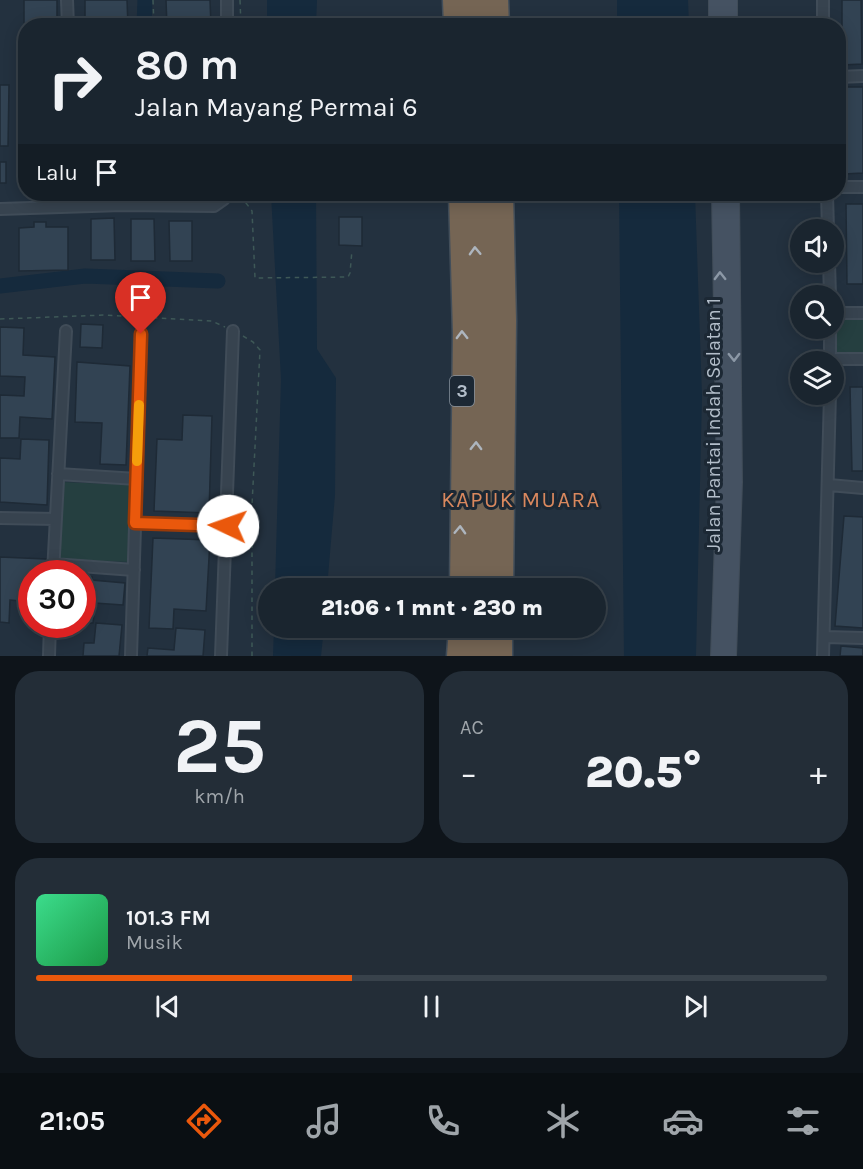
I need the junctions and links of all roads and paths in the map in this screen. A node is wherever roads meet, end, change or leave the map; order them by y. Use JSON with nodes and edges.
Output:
{"nodes":[{"id":1,"x":67,"y":0,"type":"edge"},
{"id":2,"x":153,"y":0,"type":"edge"},
{"id":3,"x":226,"y":0,"type":"edge"},
{"id":4,"x":240,"y":0,"type":"edge"},
{"id":5,"x":452,"y":0,"type":"edge"},
{"id":6,"x":469,"y":0,"type":"edge"},
{"id":7,"x":483,"y":0,"type":"edge"},
{"id":8,"x":499,"y":0,"type":"edge"},
{"id":9,"x":716,"y":0,"type":"edge"},
{"id":10,"x":730,"y":0,"type":"edge"},
{"id":11,"x":823,"y":0,"type":"edge"},
{"id":12,"x":68,"y":18,"type":"edge"},
{"id":13,"x":154,"y":18,"type":"edge"},
{"id":14,"x":226,"y":18,"type":"edge"},
{"id":15,"x":241,"y":18,"type":"edge"},
{"id":16,"x":453,"y":18,"type":"edge"},
{"id":17,"x":470,"y":18,"type":"edge"},
{"id":18,"x":484,"y":18,"type":"edge"},
{"id":19,"x":500,"y":18,"type":"edge"},
{"id":20,"x":716,"y":18,"type":"edge"},
{"id":21,"x":730,"y":18,"type":"edge"},
{"id":22,"x":823,"y":18,"type":"edge"},
{"id":23,"x":863,"y":76,"type":"edge"},
{"id":24,"x":846,"y":77,"type":"edge"},
{"id":25,"x":846,"y":187,"type":"edge"},
{"id":26,"x":863,"y":187,"type":"edge"},
{"id":27,"x":72,"y":201,"type":"edge"},
{"id":28,"x":221,"y":201,"type":"edge"},
{"id":29,"x":246,"y":201,"type":"edge"},
{"id":30,"x":458,"y":201,"type":"edge"},
{"id":31,"x":474,"y":201,"type":"edge"},
{"id":32,"x":489,"y":201,"type":"edge"},
{"id":33,"x":504,"y":201,"type":"edge"},
{"id":34,"x":719,"y":201,"type":"edge"},
{"id":35,"x":732,"y":201,"type":"edge"},
{"id":36,"x":827,"y":201,"type":"edge"},
{"id":37,"x":72,"y":206,"type":"junction"},
{"id":38,"x":0,"y":209,"type":"edge"},
{"id":39,"x":828,"y":219,"type":"edge"},
{"id":40,"x":352,"y":250,"type":"dead end"},
{"id":41,"x":863,"y":313,"type":"edge"},
{"id":42,"x":844,"y":314,"type":"edge"},
{"id":43,"x":0,"y":318,"type":"edge"},
{"id":44,"x":66,"y":331,"type":"dead end"},
{"id":45,"x":233,"y":331,"type":"junction"},
{"id":46,"x":141,"y":334,"type":"dead end"},
{"id":47,"x":863,"y":359,"type":"edge"},
{"id":48,"x":844,"y":360,"type":"edge"},
{"id":49,"x":830,"y":405,"type":"edge"},
{"id":50,"x":58,"y":474,"type":"junction"},
{"id":51,"x":137,"y":479,"type":"junction"},
{"id":52,"x":729,"y":482,"type":"junction"},
{"id":53,"x":829,"y":484,"type":"junction"},
{"id":54,"x":863,"y":488,"type":"edge"},
{"id":55,"x":0,"y":518,"type":"edge"},
{"id":56,"x":56,"y":519,"type":"junction"},
{"id":57,"x":135,"y":523,"type":"junction"},
{"id":58,"x":228,"y":526,"type":"junction"},
{"id":59,"x":53,"y":560,"type":"edge"},
{"id":60,"x":96,"y":569,"type":"edge"},
{"id":61,"x":134,"y":570,"type":"junction"},
{"id":62,"x":459,"y":578,"type":"edge"},
{"id":63,"x":473,"y":578,"type":"edge"},
{"id":64,"x":488,"y":578,"type":"edge"},
{"id":65,"x":504,"y":578,"type":"edge"},
{"id":66,"x":825,"y":637,"type":"junction"},
{"id":67,"x":50,"y":638,"type":"edge"},
{"id":68,"x":457,"y":638,"type":"edge"},
{"id":69,"x":472,"y":638,"type":"edge"},
{"id":70,"x":488,"y":638,"type":"edge"},
{"id":71,"x":503,"y":638,"type":"edge"},
{"id":72,"x":863,"y":638,"type":"edge"},
{"id":73,"x":49,"y":656,"type":"edge"},
{"id":74,"x":131,"y":656,"type":"edge"},
{"id":75,"x":221,"y":656,"type":"edge"},
{"id":76,"x":252,"y":656,"type":"edge"},
{"id":77,"x":456,"y":656,"type":"edge"},
{"id":78,"x":472,"y":656,"type":"edge"},
{"id":79,"x":487,"y":656,"type":"edge"},
{"id":80,"x":502,"y":656,"type":"edge"},
{"id":81,"x":718,"y":656,"type":"edge"},
{"id":82,"x":729,"y":656,"type":"edge"},
{"id":83,"x":823,"y":656,"type":"edge"}],
"edges":[{"from":1,"to":12,"type":"street"},
{"from":2,"to":13,"type":"path"},
{"from":3,"to":14,"type":"street"},
{"from":4,"to":15,"type":"path"},
{"from":5,"to":16,"type":"highway"},
{"from":6,"to":17,"type":"highway"},
{"from":7,"to":18,"type":"highway"},
{"from":8,"to":19,"type":"highway"},
{"from":9,"to":20,"type":"street"},
{"from":10,"to":21,"type":"street"},
{"from":11,"to":22,"type":"street"},
{"from":23,"to":24,"type":"street"},
{"from":25,"to":26,"type":"street"},
{"from":27,"to":37,"type":"street"},
{"from":28,"to":37,"type":"street"},
{"from":29,"to":40,"type":"path"},
{"from":62,"to":30,"type":"highway","number":"3","one_way":true},
{"from":63,"to":31,"type":"highway","number":"3","one_way":true},
{"from":32,"to":64,"type":"highway","number":"3"},
{"from":33,"to":65,"type":"highway"},
{"from":52,"to":34,"type":"street","name":"Jalan Pantai Indah Selatan 1","one_way":true},
{"from":35,"to":52,"type":"street","name":"Jalan Pantai Indah Selatan 1","one_way":true},
{"from":36,"to":39,"type":"street"},
{"from":37,"to":38,"type":"street"},
{"from":41,"to":42,"type":"street"},
{"from":43,"to":45,"type":"path"},
{"from":44,"to":50,"type":"street"},
{"from":45,"to":58,"type":"street"},
{"from":45,"to":76,"type":"path"},
{"from":46,"to":51,"type":"street"},
{"from":47,"to":48,"type":"street"},
{"from":49,"to":53,"type":"street"},
{"from":50,"to":51,"type":"street"},
{"from":50,"to":56,"type":"street"},
{"from":51,"to":57,"type":"street"},
{"from":52,"to":81,"type":"street","name":"Jalan Pantai Indah Selatan 1"},
{"from":52,"to":82,"type":"street","name":"Jalan Pantai Indah Selatan 1"},
{"from":53,"to":54,"type":"street"},
{"from":53,"to":66,"type":"street"},
{"from":55,"to":56,"type":"street"},
{"from":56,"to":59,"type":"street"},
{"from":57,"to":58,"type":"street"},
{"from":57,"to":61,"type":"street"},
{"from":58,"to":75,"type":"street"},
{"from":60,"to":61,"type":"street"},
{"from":61,"to":74,"type":"street"},
{"from":66,"to":72,"type":"street"},
{"from":66,"to":83,"type":"street"},
{"from":67,"to":73,"type":"street"},
{"from":68,"to":77,"type":"highway"},
{"from":69,"to":78,"type":"highway"},
{"from":70,"to":79,"type":"highway"},
{"from":71,"to":80,"type":"highway"}]}
